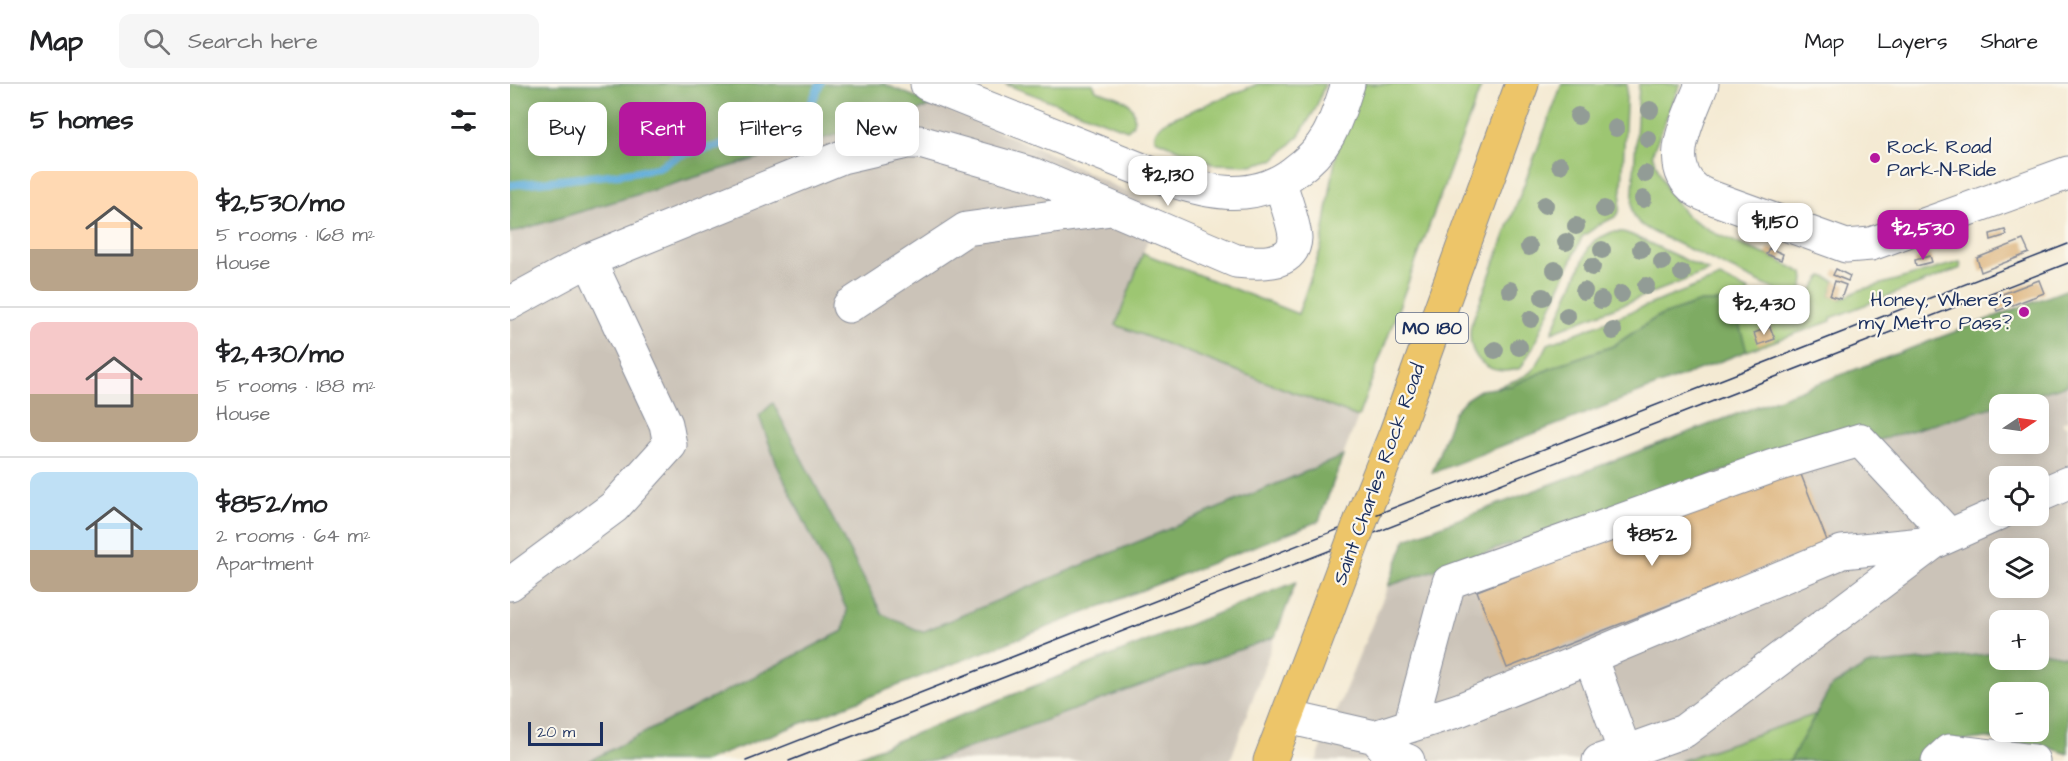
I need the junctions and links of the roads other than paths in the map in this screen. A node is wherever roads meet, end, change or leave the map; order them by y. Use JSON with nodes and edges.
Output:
{"nodes":[{"id":1,"x":927,"y":84,"type":"edge"},
{"id":2,"x":1348,"y":84,"type":"edge"},
{"id":3,"x":1522,"y":84,"type":"edge"},
{"id":4,"x":1702,"y":84,"type":"edge"},
{"id":5,"x":2068,"y":173,"type":"edge"},
{"id":6,"x":1280,"y":183,"type":"junction"},
{"id":7,"x":1111,"y":209,"type":"junction"},
{"id":8,"x":590,"y":260,"type":"junction"},
{"id":9,"x":510,"y":303,"type":"edge"},
{"id":10,"x":849,"y":306,"type":"dead end"},
{"id":11,"x":2068,"y":483,"type":"edge"},
{"id":12,"x":2049,"y":491,"type":"edge"},
{"id":13,"x":1989,"y":518,"type":"edge"},
{"id":14,"x":1941,"y":539,"type":"junction"},
{"id":15,"x":510,"y":584,"type":"edge"},
{"id":16,"x":1590,"y":657,"type":"junction"},
{"id":17,"x":1287,"y":717,"type":"junction"},
{"id":18,"x":1410,"y":726,"type":"junction"},
{"id":19,"x":1375,"y":736,"type":"junction"},
{"id":20,"x":1612,"y":757,"type":"edge"},
{"id":21,"x":1270,"y":761,"type":"edge"},
{"id":22,"x":1408,"y":761,"type":"edge"},
{"id":23,"x":1938,"y":761,"type":"edge"},
{"id":24,"x":2032,"y":761,"type":"edge"}],
"edges":[{"from":1,"to":6,"type":"street"},
{"from":2,"to":6,"type":"street"},
{"from":3,"to":17,"type":"main road","name":"Saint Charles Rock Road","number":"MO 180","bridge":true},
{"from":4,"to":5,"type":"street"},
{"from":6,"to":7,"type":"street"},
{"from":7,"to":8,"type":"street"},
{"from":7,"to":10,"type":"street"},
{"from":8,"to":9,"type":"street"},
{"from":8,"to":15,"type":"street"},
{"from":11,"to":12,"type":"street"},
{"from":13,"to":14,"type":"street"},
{"from":14,"to":16,"type":"street"},
{"from":14,"to":18,"type":"street"},
{"from":14,"to":20,"type":"street"},
{"from":16,"to":18,"type":"street"},
{"from":16,"to":20,"type":"street"},
{"from":17,"to":19,"type":"street"},
{"from":17,"to":21,"type":"main road","name":"Saint Charles Rock Road","number":"MO 180"},
{"from":18,"to":19,"type":"street"},
{"from":19,"to":22,"type":"street"},
{"from":23,"to":24,"type":"street"}]}
